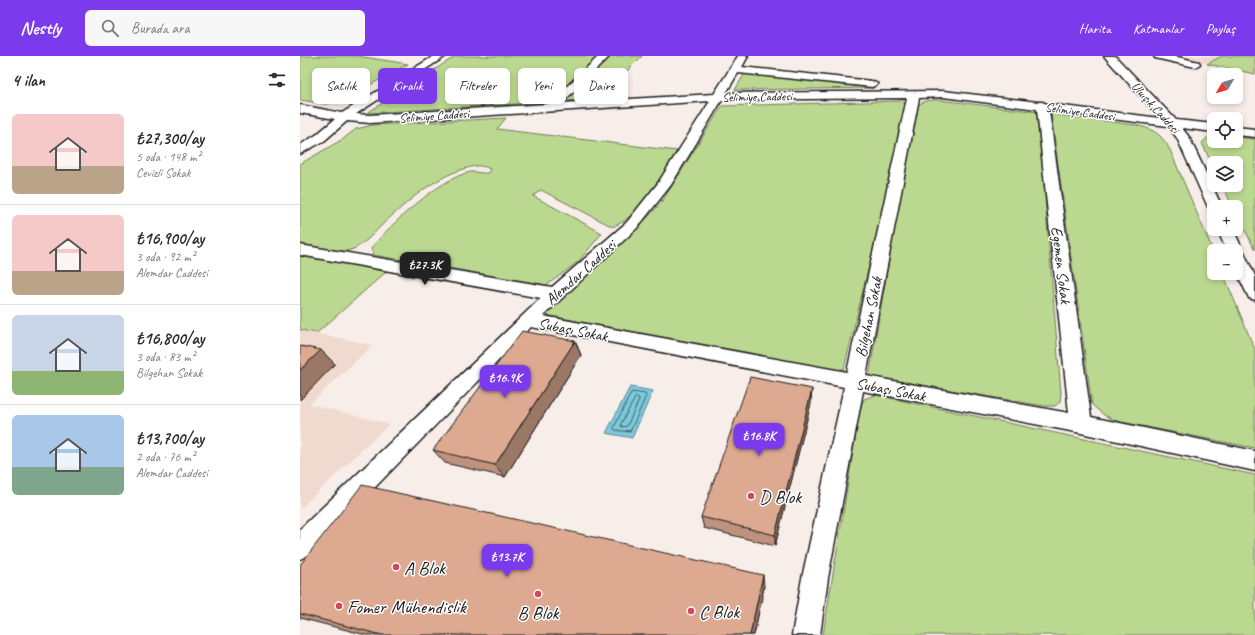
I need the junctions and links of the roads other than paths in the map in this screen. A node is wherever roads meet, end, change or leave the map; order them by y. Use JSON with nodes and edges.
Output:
{"nodes":[{"id":1,"x":441,"y":56,"type":"edge"},
{"id":2,"x":605,"y":56,"type":"edge"},
{"id":3,"x":743,"y":56,"type":"edge"},
{"id":4,"x":1109,"y":56,"type":"edge"},
{"id":5,"x":1159,"y":56,"type":"edge"},
{"id":6,"x":1195,"y":64,"type":"dead end"},
{"id":7,"x":735,"y":69,"type":"junction"},
{"id":8,"x":914,"y":94,"type":"junction"},
{"id":9,"x":943,"y":94,"type":"junction"},
{"id":10,"x":719,"y":97,"type":"junction"},
{"id":11,"x":1042,"y":105,"type":"junction"},
{"id":12,"x":552,"y":107,"type":"junction"},
{"id":13,"x":300,"y":109,"type":"edge"},
{"id":14,"x":344,"y":117,"type":"junction"},
{"id":15,"x":1173,"y":124,"type":"junction"},
{"id":16,"x":1207,"y":127,"type":"edge"},
{"id":17,"x":1243,"y":132,"type":"edge"},
{"id":18,"x":1255,"y":133,"type":"edge"},
{"id":19,"x":300,"y":150,"type":"edge"},
{"id":20,"x":1212,"y":200,"type":"edge"},
{"id":21,"x":300,"y":250,"type":"edge"},
{"id":22,"x":1243,"y":267,"type":"edge"},
{"id":23,"x":556,"y":294,"type":"junction"},
{"id":24,"x":1255,"y":294,"type":"edge"},
{"id":25,"x":527,"y":320,"type":"junction"},
{"id":26,"x":854,"y":382,"type":"junction"},
{"id":27,"x":1081,"y":424,"type":"junction"},
{"id":28,"x":1255,"y":461,"type":"edge"},
{"id":29,"x":300,"y":546,"type":"edge"},
{"id":30,"x":806,"y":635,"type":"edge"}],
"edges":[{"from":1,"to":14,"type":"street"},
{"from":2,"to":12,"type":"street"},
{"from":3,"to":7,"type":"street","name":"Alemdar Caddesi"},
{"from":4,"to":15,"type":"street","name":"Uluışık Caddesi"},
{"from":5,"to":6,"type":"street"},
{"from":7,"to":9,"type":"street"},
{"from":7,"to":10,"type":"street","name":"Alemdar Caddesi"},
{"from":8,"to":9,"type":"street","name":"Selimiye Caddesi"},
{"from":8,"to":10,"type":"street","name":"Selimiye Caddesi"},
{"from":8,"to":26,"type":"street","name":"Bilgehan Sokak"},
{"from":9,"to":11,"type":"street","name":"Selimiye Caddesi"},
{"from":10,"to":12,"type":"street","name":"Selimiye Caddesi"},
{"from":10,"to":23,"type":"street","name":"Alemdar Caddesi"},
{"from":11,"to":15,"type":"street","name":"Selimiye Caddesi"},
{"from":11,"to":27,"type":"street","name":"Egemen Sokak"},
{"from":12,"to":14,"type":"street","name":"Selimiye Caddesi"},
{"from":13,"to":14,"type":"street","name":"Selimiye Caddesi"},
{"from":14,"to":19,"type":"street"},
{"from":15,"to":16,"type":"street","name":"Selimiye Caddesi"},
{"from":15,"to":20,"type":"street","name":"Uluışık Caddesi"},
{"from":17,"to":18,"type":"street"},
{"from":21,"to":23,"type":"street"},
{"from":22,"to":24,"type":"street"},
{"from":23,"to":25,"type":"street","name":"Alemdar Caddesi"},
{"from":25,"to":26,"type":"street","name":"Subaşı Sokak"},
{"from":25,"to":29,"type":"street","name":"Alemdar Caddesi"},
{"from":26,"to":27,"type":"street","name":"Subaşı Sokak"},
{"from":26,"to":30,"type":"street","name":"Bilgehan Sokak"},
{"from":27,"to":28,"type":"street","name":"Subaşı Sokak"}]}
